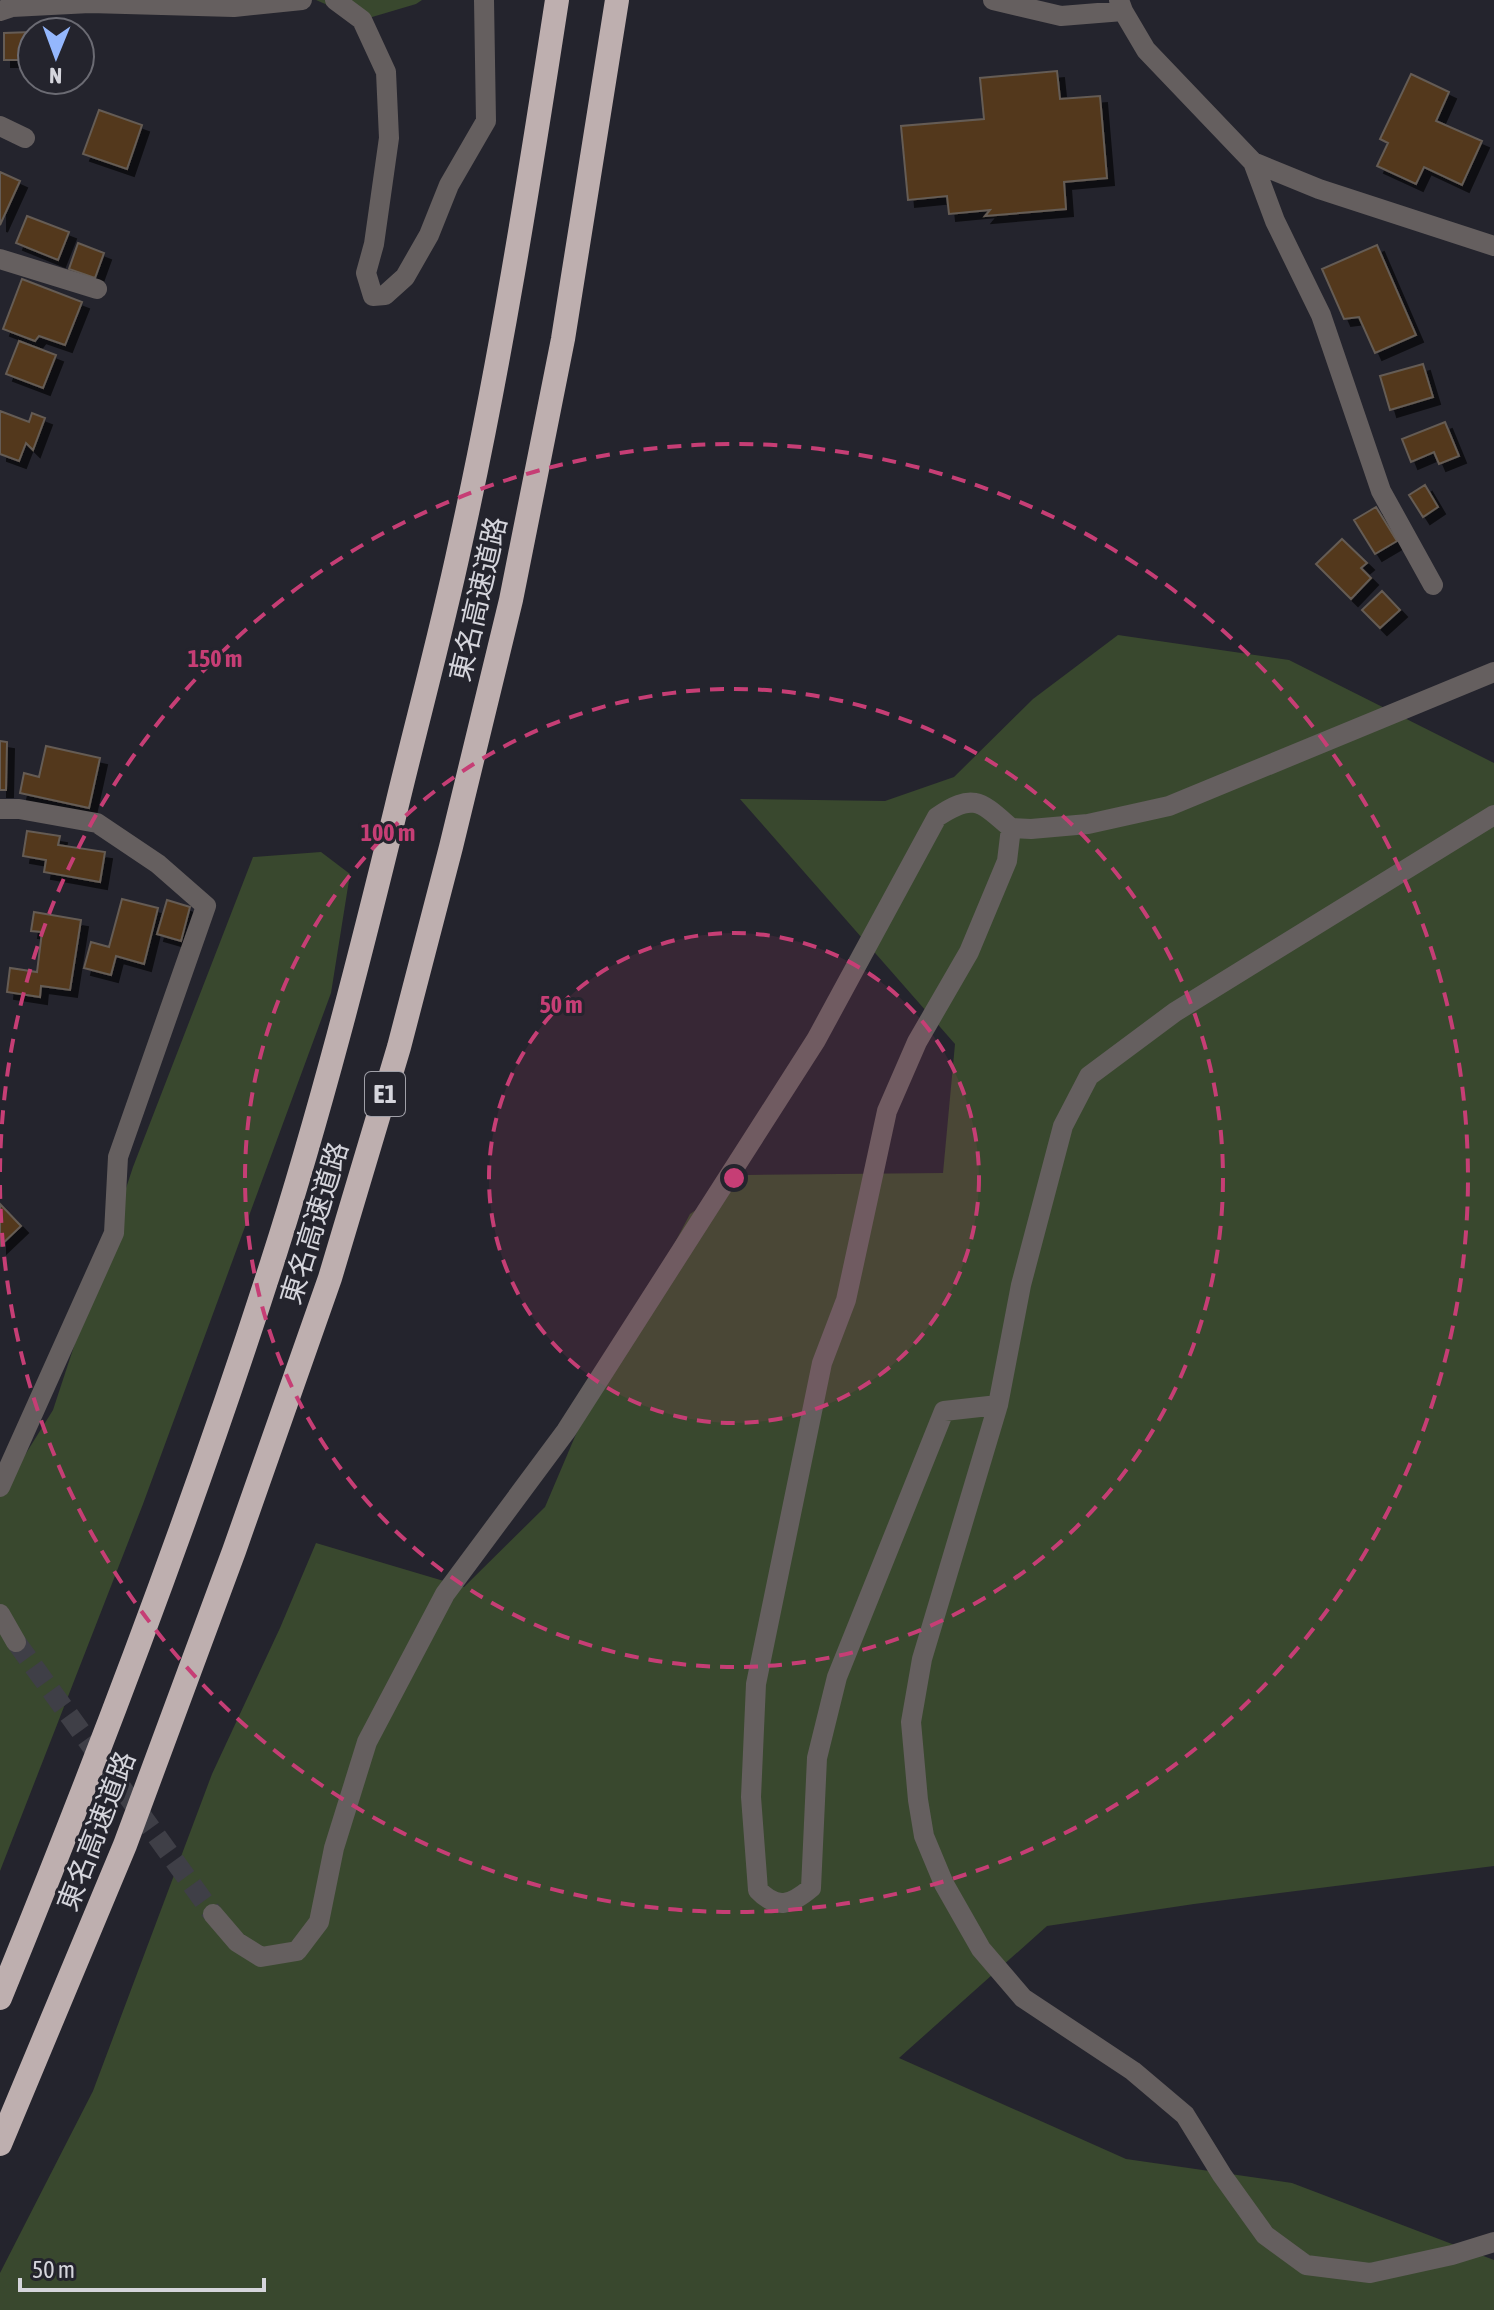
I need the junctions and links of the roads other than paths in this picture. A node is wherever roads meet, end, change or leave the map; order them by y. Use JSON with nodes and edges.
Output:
{"nodes":[{"id":1,"x":302,"y":0,"type":"edge"},
{"id":2,"x":335,"y":0,"type":"edge"},
{"id":3,"x":484,"y":0,"type":"edge"},
{"id":4,"x":557,"y":0,"type":"edge"},
{"id":5,"x":617,"y":0,"type":"edge"},
{"id":6,"x":993,"y":0,"type":"edge"},
{"id":7,"x":1121,"y":5,"type":"edge"},
{"id":8,"x":0,"y":11,"type":"edge"},
{"id":9,"x":0,"y":126,"type":"edge"},
{"id":10,"x":25,"y":138,"type":"dead end"},
{"id":11,"x":1253,"y":162,"type":"junction"},
{"id":12,"x":1494,"y":246,"type":"edge"},
{"id":13,"x":1,"y":264,"type":"edge"},
{"id":14,"x":97,"y":289,"type":"dead end"},
{"id":15,"x":1433,"y":585,"type":"dead end"},
{"id":16,"x":1494,"y":672,"type":"edge"},
{"id":17,"x":0,"y":809,"type":"edge"},
{"id":18,"x":1494,"y":815,"type":"edge"},
{"id":19,"x":1011,"y":828,"type":"junction"},
{"id":20,"x":998,"y":1405,"type":"junction"},
{"id":21,"x":0,"y":1487,"type":"edge"},
{"id":22,"x":0,"y":1614,"type":"edge"},
{"id":23,"x":16,"y":1642,"type":"tunnel mouth"},
{"id":24,"x":213,"y":1914,"type":"tunnel mouth"},
{"id":25,"x":0,"y":1998,"type":"edge"},
{"id":26,"x":0,"y":2144,"type":"edge"},
{"id":27,"x":1494,"y":2242,"type":"edge"}],
"edges":[{"from":1,"to":8,"type":"street"},
{"from":2,"to":3,"type":"street"},
{"from":4,"to":25,"type":"highway","name":"東名高速道路","number":"E1"},
{"from":5,"to":26,"type":"highway","name":"東名高速道路","number":"E1"},
{"from":6,"to":7,"type":"street"},
{"from":7,"to":11,"type":"street"},
{"from":9,"to":10,"type":"street"},
{"from":11,"to":12,"type":"street"},
{"from":11,"to":15,"type":"street"},
{"from":13,"to":14,"type":"street"},
{"from":16,"to":19,"type":"street"},
{"from":17,"to":21,"type":"street"},
{"from":18,"to":20,"type":"street"},
{"from":19,"to":20,"type":"street"},
{"from":19,"to":24,"type":"street"},
{"from":20,"to":27,"type":"street"},
{"from":22,"to":23,"type":"street"}]}
